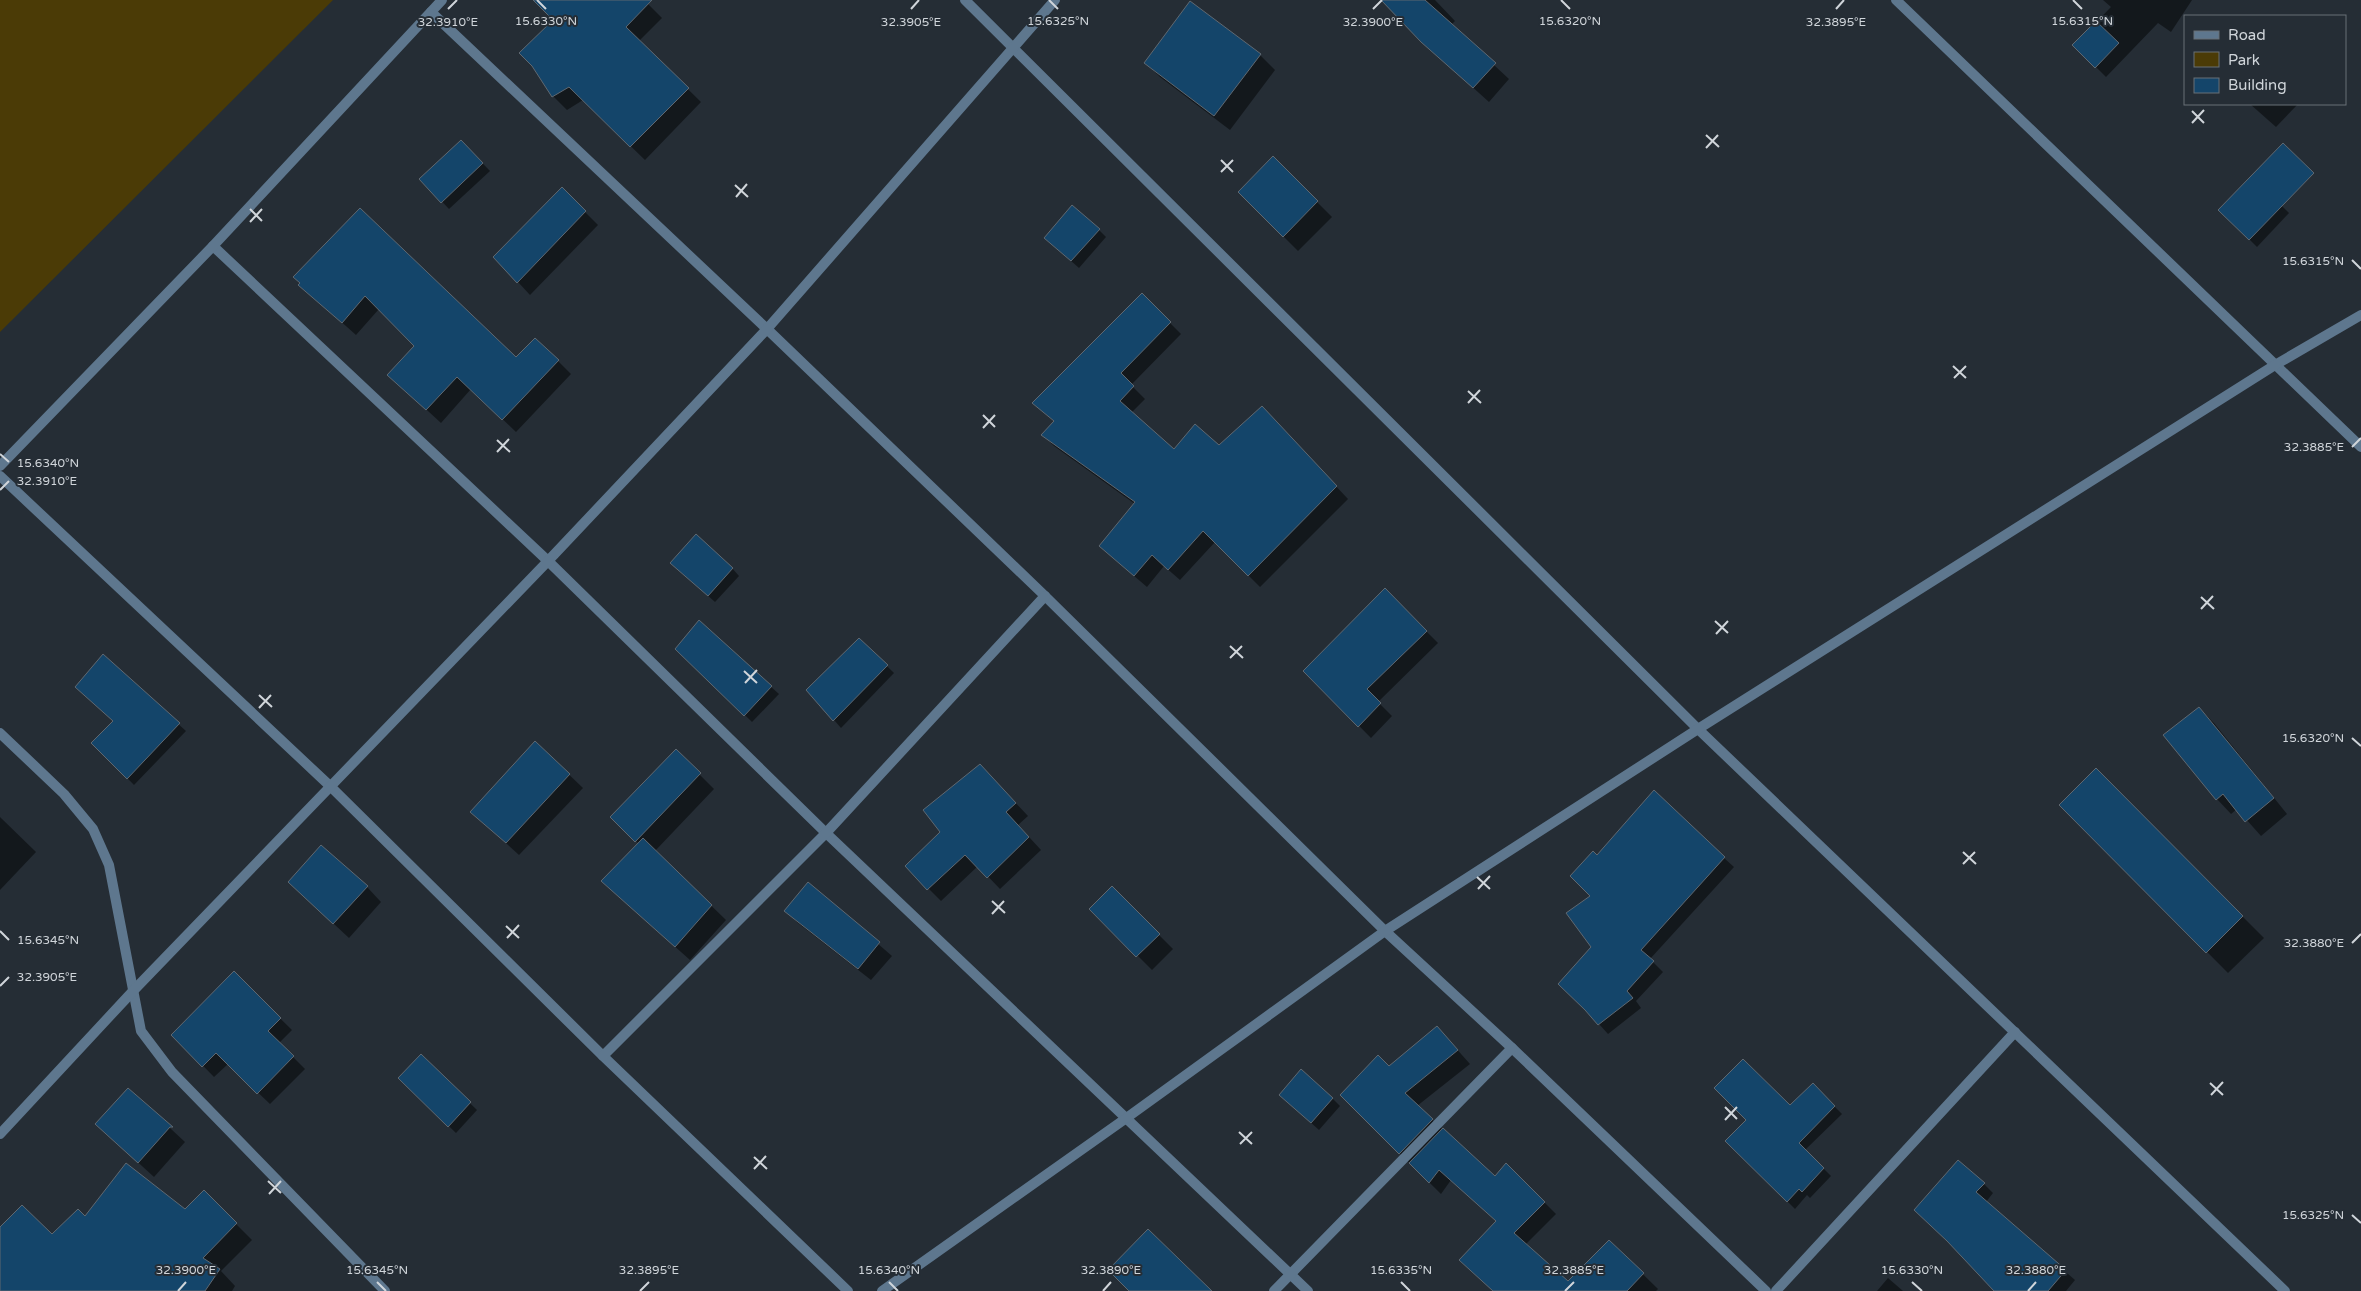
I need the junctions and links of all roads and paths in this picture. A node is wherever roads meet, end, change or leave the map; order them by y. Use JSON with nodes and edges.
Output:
{"nodes":[{"id":1,"x":442,"y":0,"type":"edge"},
{"id":2,"x":965,"y":0,"type":"edge"},
{"id":3,"x":1055,"y":0,"type":"edge"},
{"id":4,"x":1896,"y":0,"type":"edge"},
{"id":5,"x":431,"y":12,"type":"junction"},
{"id":6,"x":1014,"y":47,"type":"junction"},
{"id":7,"x":213,"y":246,"type":"junction"},
{"id":8,"x":2361,"y":315,"type":"edge"},
{"id":9,"x":767,"y":329,"type":"junction"},
{"id":10,"x":2275,"y":365,"type":"junction"},
{"id":11,"x":2361,"y":447,"type":"edge"},
{"id":12,"x":0,"y":466,"type":"edge"},
{"id":13,"x":0,"y":476,"type":"edge"},
{"id":14,"x":548,"y":561,"type":"junction"},
{"id":15,"x":1045,"y":596,"type":"junction"},
{"id":16,"x":1698,"y":729,"type":"junction"},
{"id":17,"x":0,"y":733,"type":"edge"},
{"id":18,"x":330,"y":786,"type":"junction"},
{"id":19,"x":826,"y":833,"type":"junction"},
{"id":20,"x":1385,"y":931,"type":"junction"},
{"id":21,"x":134,"y":990,"type":"junction"},
{"id":22,"x":2015,"y":1032,"type":"junction"},
{"id":23,"x":1512,"y":1048,"type":"junction"},
{"id":24,"x":603,"y":1056,"type":"junction"},
{"id":25,"x":1125,"y":1119,"type":"junction"},
{"id":26,"x":0,"y":1134,"type":"edge"},
{"id":27,"x":1290,"y":1275,"type":"junction"},
{"id":28,"x":385,"y":1291,"type":"edge"},
{"id":29,"x":848,"y":1291,"type":"edge"},
{"id":30,"x":882,"y":1291,"type":"edge"},
{"id":31,"x":1274,"y":1291,"type":"edge"},
{"id":32,"x":1308,"y":1291,"type":"edge"},
{"id":33,"x":1766,"y":1291,"type":"edge"},
{"id":34,"x":1776,"y":1291,"type":"edge"},
{"id":35,"x":2285,"y":1291,"type":"edge"}],
"edges":[{"from":1,"to":5,"type":"street"},
{"from":2,"to":6,"type":"street"},
{"from":3,"to":6,"type":"street"},
{"from":4,"to":10,"type":"street"},
{"from":5,"to":7,"type":"street"},
{"from":5,"to":9,"type":"street"},
{"from":6,"to":9,"type":"street"},
{"from":6,"to":16,"type":"street"},
{"from":7,"to":12,"type":"street"},
{"from":7,"to":14,"type":"street"},
{"from":8,"to":10,"type":"street"},
{"from":9,"to":14,"type":"street"},
{"from":9,"to":15,"type":"street"},
{"from":10,"to":11,"type":"street"},
{"from":10,"to":16,"type":"street"},
{"from":13,"to":18,"type":"street"},
{"from":14,"to":18,"type":"street"},
{"from":14,"to":19,"type":"street"},
{"from":15,"to":19,"type":"street"},
{"from":15,"to":20,"type":"street"},
{"from":16,"to":20,"type":"street"},
{"from":16,"to":22,"type":"street"},
{"from":17,"to":21,"type":"street"},
{"from":18,"to":21,"type":"street"},
{"from":18,"to":24,"type":"street"},
{"from":19,"to":24,"type":"street"},
{"from":19,"to":25,"type":"street"},
{"from":20,"to":23,"type":"street"},
{"from":20,"to":25,"type":"street"},
{"from":21,"to":26,"type":"street"},
{"from":21,"to":28,"type":"street"},
{"from":22,"to":34,"type":"street"},
{"from":22,"to":35,"type":"street"},
{"from":23,"to":27,"type":"street"},
{"from":23,"to":33,"type":"street"},
{"from":24,"to":29,"type":"street"},
{"from":25,"to":27,"type":"street"},
{"from":25,"to":30,"type":"street"},
{"from":27,"to":31,"type":"street"},
{"from":27,"to":32,"type":"street"}]}
